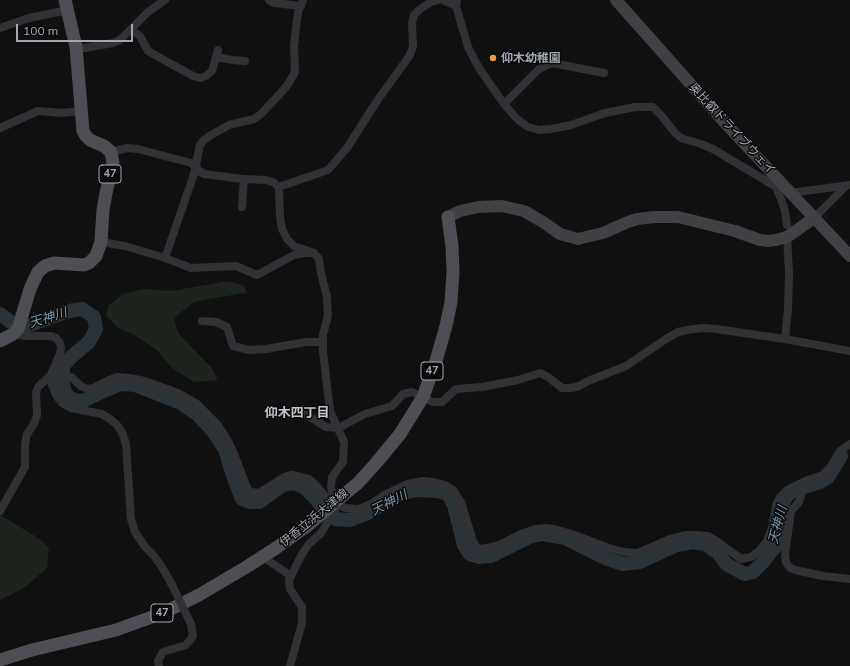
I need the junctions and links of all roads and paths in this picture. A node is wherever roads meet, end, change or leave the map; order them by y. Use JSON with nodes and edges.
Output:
{"nodes":[{"id":1,"x":165,"y":0,"type":"edge"},
{"id":2,"x":269,"y":0,"type":"edge"},
{"id":3,"x":438,"y":0,"type":"edge"},
{"id":4,"x":443,"y":0,"type":"edge"},
{"id":5,"x":616,"y":0,"type":"edge"},
{"id":6,"x":302,"y":3,"type":"edge"},
{"id":7,"x":456,"y":3,"type":"edge"},
{"id":8,"x":66,"y":5,"type":"edge"},
{"id":9,"x":0,"y":28,"type":"edge"},
{"id":10,"x":131,"y":30,"type":"junction"},
{"id":11,"x":76,"y":48,"type":"junction"},
{"id":12,"x":245,"y":61,"type":"dead end"},
{"id":13,"x":604,"y":73,"type":"dead end"},
{"id":14,"x":504,"y":104,"type":"junction"},
{"id":15,"x":82,"y":111,"type":"junction"},
{"id":16,"x":0,"y":128,"type":"edge"},
{"id":17,"x":111,"y":152,"type":"junction"},
{"id":18,"x":196,"y":166,"type":"junction"},
{"id":19,"x":244,"y":179,"type":"junction"},
{"id":20,"x":778,"y":184,"type":"junction"},
{"id":21,"x":848,"y":186,"type":"edge"},
{"id":22,"x":279,"y":187,"type":"junction"},
{"id":23,"x":790,"y":193,"type":"junction"},
{"id":24,"x":242,"y":207,"type":"dead end"},
{"id":25,"x":448,"y":217,"type":"joint"},
{"id":26,"x":814,"y":218,"type":"junction"},
{"id":27,"x":787,"y":231,"type":"junction"},
{"id":28,"x":101,"y":242,"type":"junction"},
{"id":29,"x":314,"y":253,"type":"junction"},
{"id":30,"x":850,"y":256,"type":"edge"},
{"id":31,"x":164,"y":258,"type":"junction"},
{"id":32,"x":202,"y":321,"type":"dead end"},
{"id":33,"x":16,"y":332,"type":"junction"},
{"id":34,"x":785,"y":339,"type":"junction"},
{"id":35,"x":0,"y":341,"type":"edge"},
{"id":36,"x":323,"y":342,"type":"junction"},
{"id":37,"x":850,"y":351,"type":"edge"},
{"id":38,"x":54,"y":374,"type":"junction"},
{"id":39,"x":423,"y":397,"type":"junction"},
{"id":40,"x":299,"y":413,"type":"dead end"},
{"id":41,"x":338,"y":428,"type":"junction"},
{"id":42,"x":850,"y":444,"type":"edge"},
{"id":43,"x":805,"y":481,"type":"junction"},
{"id":44,"x":337,"y":503,"type":"junction"},
{"id":45,"x":0,"y":511,"type":"edge"},
{"id":46,"x":780,"y":530,"type":"junction"},
{"id":47,"x":263,"y":557,"type":"junction"},
{"id":48,"x":291,"y":576,"type":"junction"},
{"id":49,"x":850,"y":579,"type":"edge"},
{"id":50,"x":0,"y":660,"type":"edge"},
{"id":51,"x":159,"y":666,"type":"edge"},
{"id":52,"x":290,"y":666,"type":"edge"}],
"edges":[{"from":1,"to":10,"type":"street"},
{"from":2,"to":6,"type":"street"},
{"from":3,"to":22,"type":"street"},
{"from":4,"to":7,"type":"street"},
{"from":5,"to":20,"type":"street","name":"奥比叡ドライブウェイ"},
{"from":6,"to":18,"type":"street"},
{"from":7,"to":14,"type":"street"},
{"from":8,"to":9,"type":"street"},
{"from":8,"to":11,"type":"main road","number":"47"},
{"from":10,"to":11,"type":"street"},
{"from":10,"to":12,"type":"street"},
{"from":11,"to":15,"type":"main road","number":"47"},
{"from":13,"to":14,"type":"street"},
{"from":14,"to":20,"type":"street"},
{"from":15,"to":16,"type":"street"},
{"from":15,"to":17,"type":"main road","number":"47"},
{"from":17,"to":18,"type":"street"},
{"from":17,"to":28,"type":"main road","number":"47"},
{"from":18,"to":19,"type":"street"},
{"from":18,"to":31,"type":"street"},
{"from":19,"to":22,"type":"street"},
{"from":19,"to":24,"type":"street"},
{"from":20,"to":23,"type":"street","name":"奥比叡ドライブウェイ"},
{"from":20,"to":27,"type":"street"},
{"from":21,"to":23,"type":"street"},
{"from":21,"to":26,"type":"street"},
{"from":22,"to":29,"type":"street"},
{"from":23,"to":26,"type":"street","name":"奥比叡ドライブウェイ"},
{"from":25,"to":27,"type":"street"},
{"from":25,"to":39,"type":"main road","name":"伊香立浜大津線","number":"47"},
{"from":26,"to":27,"type":"street"},
{"from":26,"to":30,"type":"street","name":"奥比叡ドライブウェイ"},
{"from":27,"to":34,"type":"street"},
{"from":28,"to":31,"type":"street"},
{"from":28,"to":33,"type":"main road","number":"47"},
{"from":29,"to":31,"type":"street"},
{"from":29,"to":36,"type":"street"},
{"from":32,"to":36,"type":"street"},
{"from":33,"to":35,"type":"main road"},
{"from":33,"to":38,"type":"street"},
{"from":34,"to":37,"type":"street"},
{"from":34,"to":39,"type":"street"},
{"from":36,"to":41,"type":"street"},
{"from":38,"to":44,"type":"street"},
{"from":38,"to":45,"type":"street"},
{"from":38,"to":51,"type":"street","bridge":true},
{"from":39,"to":41,"type":"street"},
{"from":39,"to":44,"type":"main road","name":"伊香立浜大津線","number":"47"},
{"from":40,"to":41,"type":"street"},
{"from":41,"to":44,"type":"street"},
{"from":42,"to":43,"type":"street"},
{"from":43,"to":46,"type":"street"},
{"from":43,"to":46,"type":"street"},
{"from":44,"to":46,"type":"street"},
{"from":44,"to":47,"type":"main road","name":"伊香立浜大津線","number":"47","bridge":true},
{"from":44,"to":48,"type":"street"},
{"from":46,"to":49,"type":"street"},
{"from":47,"to":48,"type":"street"},
{"from":47,"to":50,"type":"main road","name":"伊香立浜大津線","number":"47"},
{"from":48,"to":52,"type":"street"}]}
